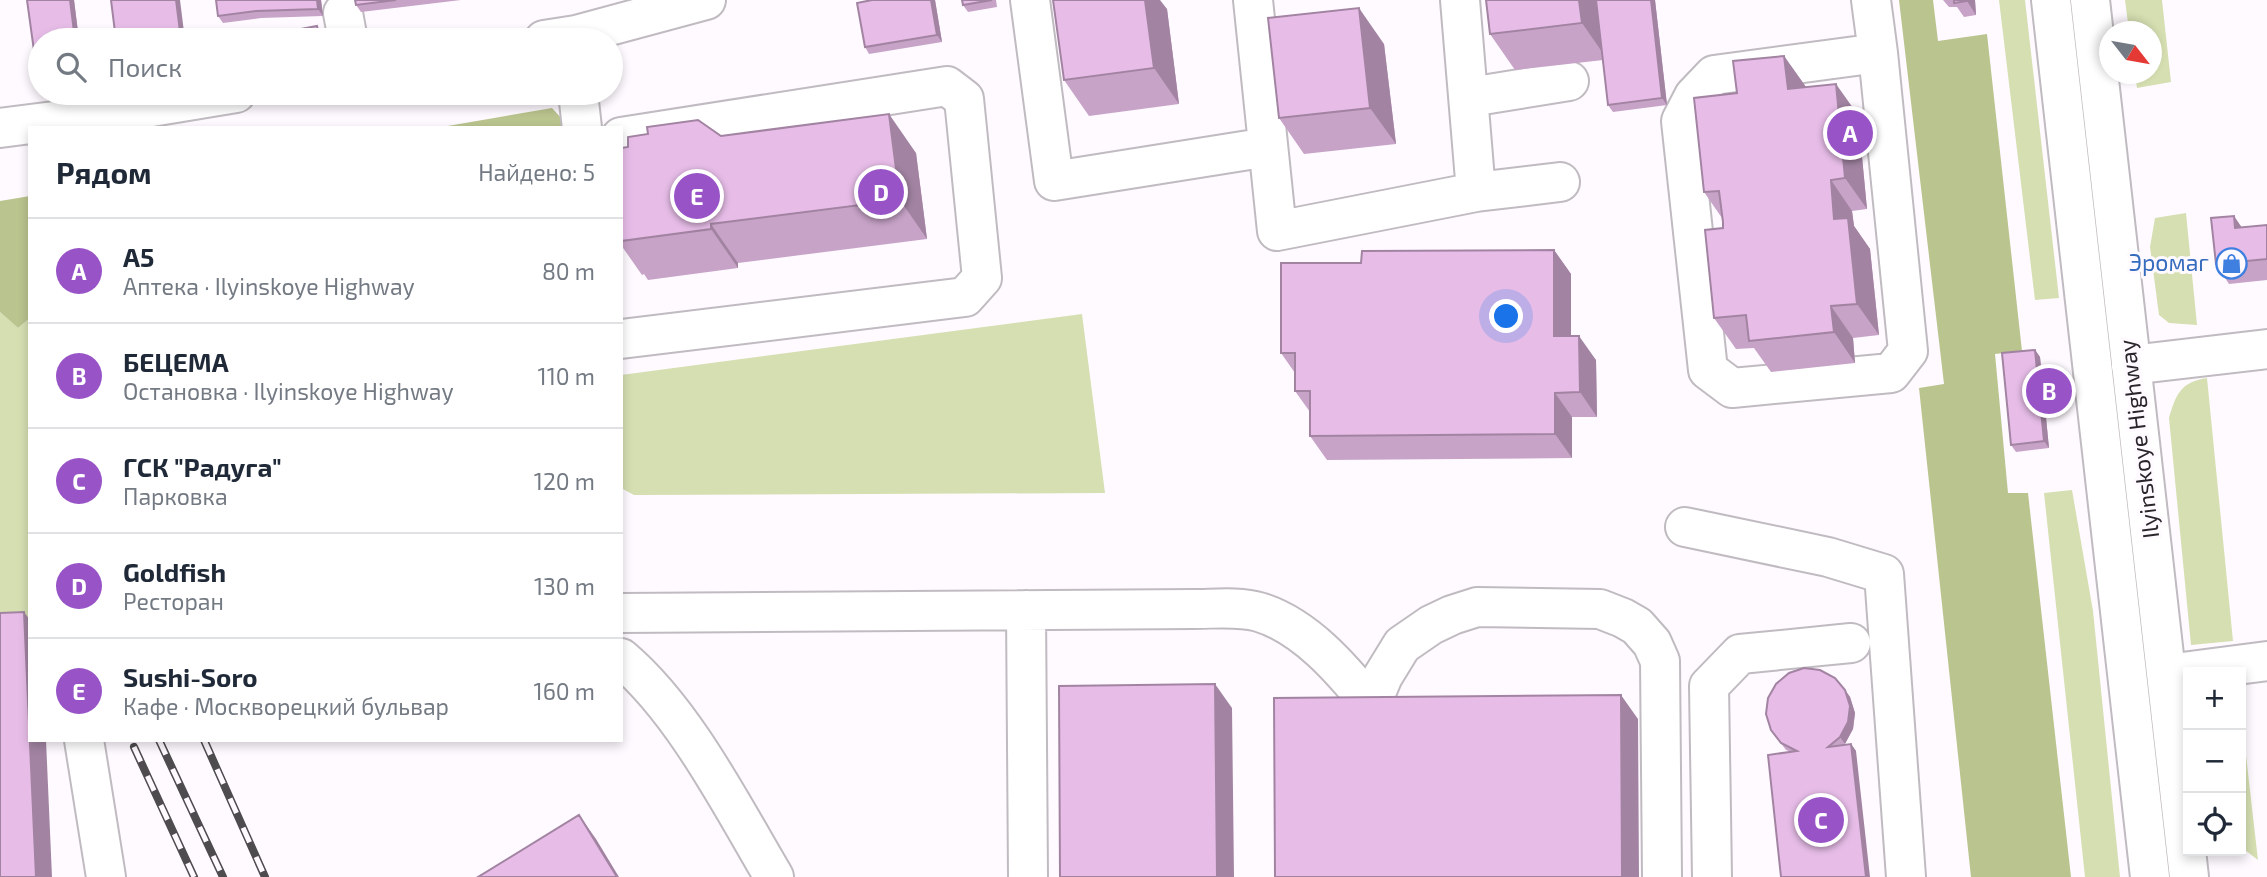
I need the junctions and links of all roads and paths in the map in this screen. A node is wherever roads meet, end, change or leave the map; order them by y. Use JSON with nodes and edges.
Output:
{"nodes":[{"id":1,"x":706,"y":0,"type":"edge"},
{"id":2,"x":1030,"y":0,"type":"edge"},
{"id":3,"x":1253,"y":0,"type":"edge"},
{"id":4,"x":1460,"y":0,"type":"edge"},
{"id":5,"x":1871,"y":0,"type":"edge"},
{"id":6,"x":2051,"y":0,"type":"edge"},
{"id":7,"x":2090,"y":0,"type":"edge"},
{"id":8,"x":602,"y":28,"type":"edge"},
{"id":9,"x":1878,"y":52,"type":"junction"},
{"id":10,"x":1569,"y":81,"type":"dead end"},
{"id":11,"x":1469,"y":97,"type":"junction"},
{"id":12,"x":104,"y":105,"type":"edge"},
{"id":13,"x":579,"y":105,"type":"edge"},
{"id":14,"x":582,"y":126,"type":"edge"},
{"id":15,"x":0,"y":128,"type":"edge"},
{"id":16,"x":623,"y":137,"type":"edge"},
{"id":17,"x":1268,"y":147,"type":"junction"},
{"id":18,"x":1560,"y":183,"type":"dead end"},
{"id":19,"x":1476,"y":192,"type":"junction"},
{"id":20,"x":623,"y":339,"type":"edge"},
{"id":21,"x":2267,"y":349,"type":"edge"},
{"id":22,"x":2131,"y":365,"type":"junction"},
{"id":23,"x":1685,"y":527,"type":"dead end"},
{"id":24,"x":1026,"y":610,"type":"junction"},
{"id":25,"x":623,"y":613,"type":"edge"},
{"id":26,"x":1851,"y":643,"type":"dead end"},
{"id":27,"x":623,"y":660,"type":"edge"},
{"id":28,"x":2267,"y":662,"type":"edge"},
{"id":29,"x":2167,"y":674,"type":"junction"},
{"id":30,"x":84,"y":742,"type":"edge"},
{"id":31,"x":106,"y":877,"type":"edge"},
{"id":32,"x":774,"y":877,"type":"edge"},
{"id":33,"x":1028,"y":877,"type":"edge"},
{"id":34,"x":1662,"y":877,"type":"edge"},
{"id":35,"x":1712,"y":877,"type":"edge"},
{"id":36,"x":1906,"y":877,"type":"edge"},
{"id":37,"x":2150,"y":877,"type":"edge"},
{"id":38,"x":2189,"y":877,"type":"edge"}],
"edges":[{"from":1,"to":8,"type":"main road"},
{"from":2,"to":17,"type":"main road"},
{"from":3,"to":17,"type":"main road"},
{"from":4,"to":11,"type":"main road"},
{"from":5,"to":9,"type":"main road"},
{"from":6,"to":37,"type":"main road","name":"Ilyinskoye Highway"},
{"from":7,"to":22,"type":"main road","name":"Ilyinskoye Highway"},
{"from":9,"to":9,"type":"main road"},
{"from":10,"to":11,"type":"main road"},
{"from":11,"to":19,"type":"main road"},
{"from":12,"to":15,"type":"main road"},
{"from":13,"to":14,"type":"main road"},
{"from":16,"to":20,"type":"main road"},
{"from":17,"to":19,"type":"main road"},
{"from":18,"to":19,"type":"main road"},
{"from":21,"to":22,"type":"main road"},
{"from":22,"to":29,"type":"main road","name":"Ilyinskoye Highway"},
{"from":23,"to":36,"type":"main road"},
{"from":24,"to":25,"type":"main road"},
{"from":24,"to":33,"type":"main road"},
{"from":24,"to":34,"type":"main road"},
{"from":26,"to":35,"type":"main road"},
{"from":27,"to":32,"type":"main road"},
{"from":28,"to":29,"type":"main road"},
{"from":29,"to":38,"type":"main road","name":"Ilyinskoye Highway"},
{"from":30,"to":31,"type":"main road"}]}
